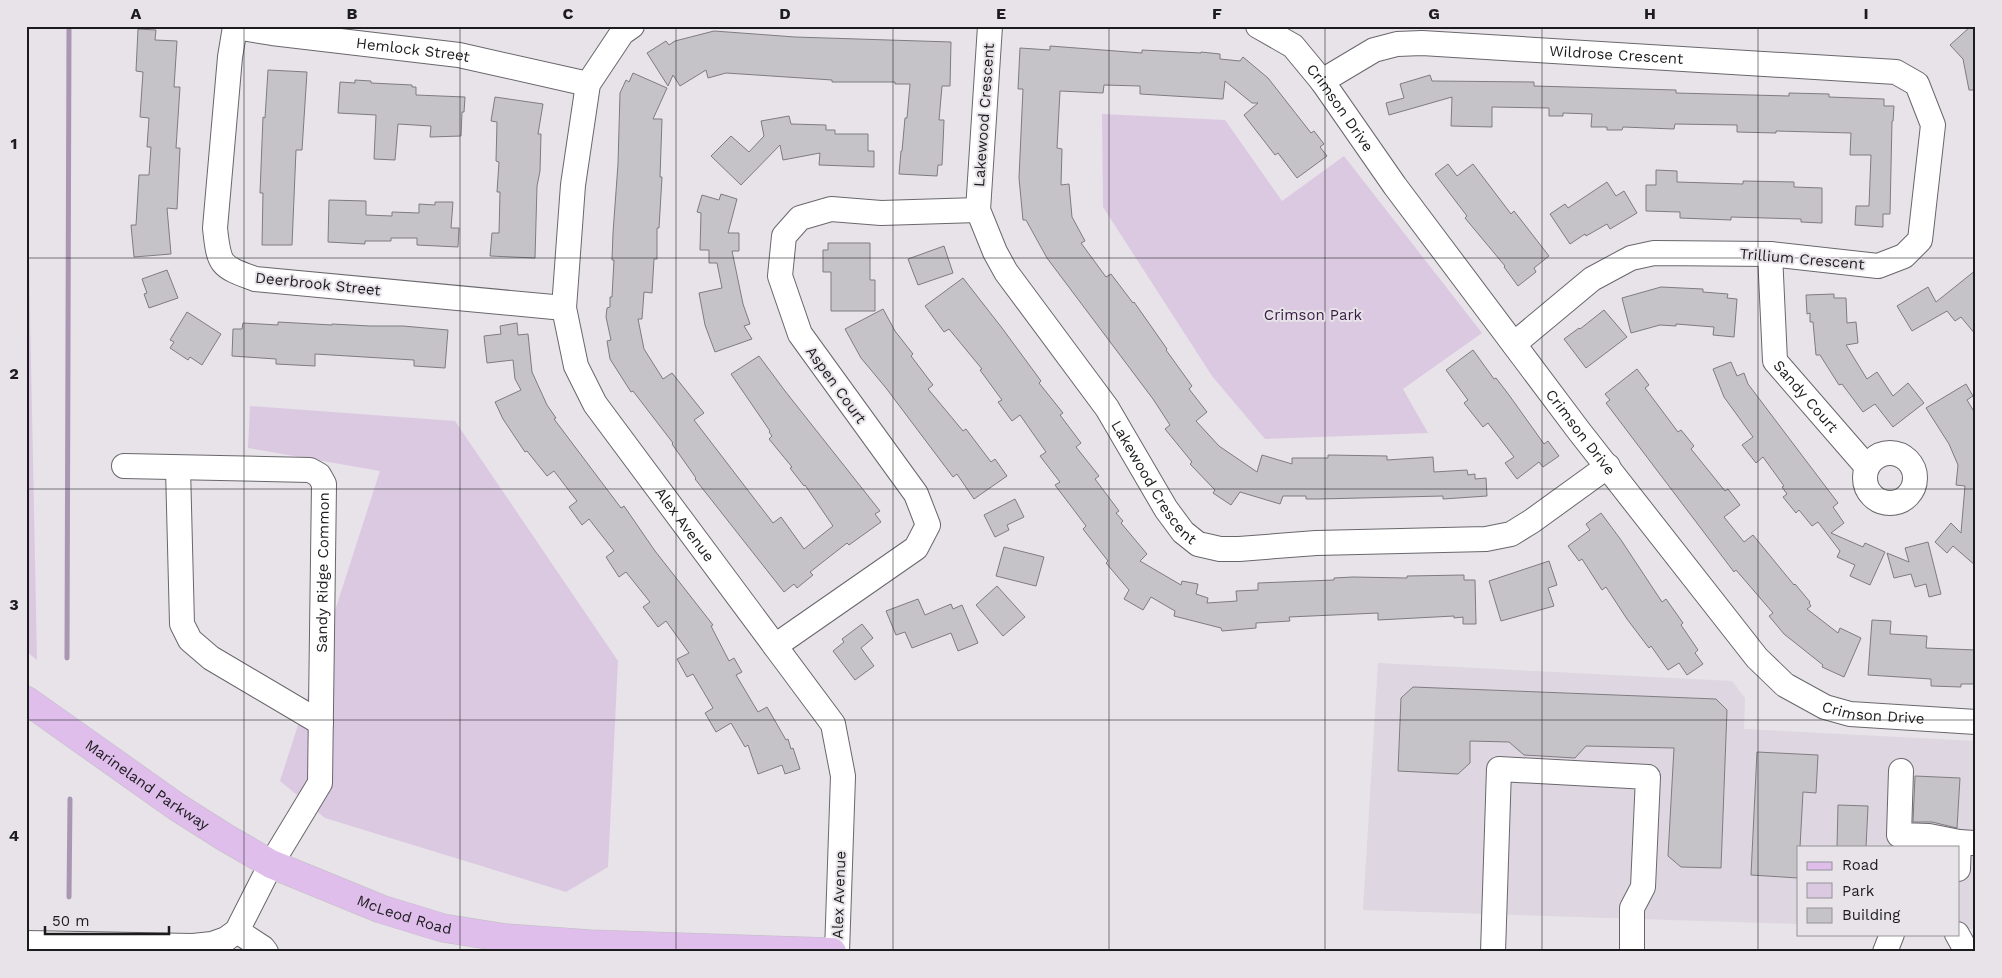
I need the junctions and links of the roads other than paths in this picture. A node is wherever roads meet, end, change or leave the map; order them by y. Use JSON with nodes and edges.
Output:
{"nodes":[{"id":1,"x":632,"y":26,"type":"edge"},
{"id":2,"x":990,"y":26,"type":"edge"},
{"id":3,"x":1258,"y":26,"type":"edge"},
{"id":4,"x":235,"y":27,"type":"edge"},
{"id":5,"x":1322,"y":81,"type":"junction"},
{"id":6,"x":588,"y":84,"type":"junction"},
{"id":7,"x":1917,"y":84,"type":"joint"},
{"id":8,"x":978,"y":210,"type":"junction"},
{"id":9,"x":1770,"y":254,"type":"junction"},
{"id":10,"x":564,"y":308,"type":"junction"},
{"id":11,"x":1514,"y":344,"type":"junction"},
{"id":12,"x":124,"y":466,"type":"dead end"},
{"id":13,"x":1608,"y":466,"type":"junction"},
{"id":14,"x":1867,"y":467,"type":"dead end"},
{"id":15,"x":178,"y":468,"type":"junction"},
{"id":16,"x":774,"y":646,"type":"junction"},
{"id":17,"x":26,"y":700,"type":"edge"},
{"id":18,"x":1976,"y":722,"type":"edge"},
{"id":19,"x":321,"y":723,"type":"junction"},
{"id":20,"x":1901,"y":770,"type":"dead end"},
{"id":21,"x":1968,"y":843,"type":"edge"},
{"id":22,"x":271,"y":864,"type":"junction"},
{"id":23,"x":1960,"y":864,"type":"edge"},
{"id":24,"x":237,"y":931,"type":"junction"},
{"id":25,"x":1891,"y":936,"type":"edge"},
{"id":26,"x":1958,"y":936,"type":"edge"},
{"id":27,"x":26,"y":943,"type":"edge"},
{"id":28,"x":266,"y":952,"type":"edge"},
{"id":29,"x":832,"y":952,"type":"edge"},
{"id":30,"x":836,"y":952,"type":"edge"},
{"id":31,"x":1493,"y":952,"type":"edge"},
{"id":32,"x":1632,"y":952,"type":"edge"},
{"id":33,"x":1885,"y":952,"type":"edge"},
{"id":34,"x":1967,"y":952,"type":"edge"}],
"edges":[{"from":1,"to":6,"type":"street"},
{"from":2,"to":8,"type":"street","name":"Lakewood Crescent"},
{"from":3,"to":5,"type":"street","name":"Crimson Drive"},
{"from":4,"to":6,"type":"street","name":"Hemlock Street"},
{"from":4,"to":10,"type":"street","name":"Deerbrook Street"},
{"from":5,"to":7,"type":"street","name":"Wildrose Crescent"},
{"from":5,"to":11,"type":"street","name":"Crimson Drive"},
{"from":6,"to":10,"type":"street","name":"Alex Avenue"},
{"from":7,"to":9,"type":"street","name":"Trillium Crescent"},
{"from":8,"to":13,"type":"street","name":"Lakewood Crescent"},
{"from":8,"to":16,"type":"street","name":"Aspen Court"},
{"from":9,"to":11,"type":"street","name":"Trillium Crescent"},
{"from":9,"to":14,"type":"street","name":"Sandy Court"},
{"from":10,"to":16,"type":"street","name":"Alex Avenue"},
{"from":11,"to":13,"type":"street","name":"Crimson Drive"},
{"from":12,"to":15,"type":"street","name":"Sandy Ridge Common"},
{"from":13,"to":18,"type":"street","name":"Crimson Drive"},
{"from":15,"to":19,"type":"street"},
{"from":15,"to":19,"type":"street","name":"Sandy Ridge Common"},
{"from":16,"to":30,"type":"street","name":"Alex Avenue"},
{"from":17,"to":22,"type":"main road","name":"Marineland Parkway"},
{"from":19,"to":22,"type":"street","name":"Sandy Ridge Common"},
{"from":20,"to":21,"type":"street"},
{"from":21,"to":23,"type":"street"},
{"from":22,"to":24,"type":"street"},
{"from":22,"to":29,"type":"main road","name":"McLeod Road"},
{"from":24,"to":27,"type":"street"},
{"from":24,"to":28,"type":"street"},
{"from":25,"to":33,"type":"street"},
{"from":26,"to":34,"type":"street"},
{"from":31,"to":32,"type":"street"}]}
